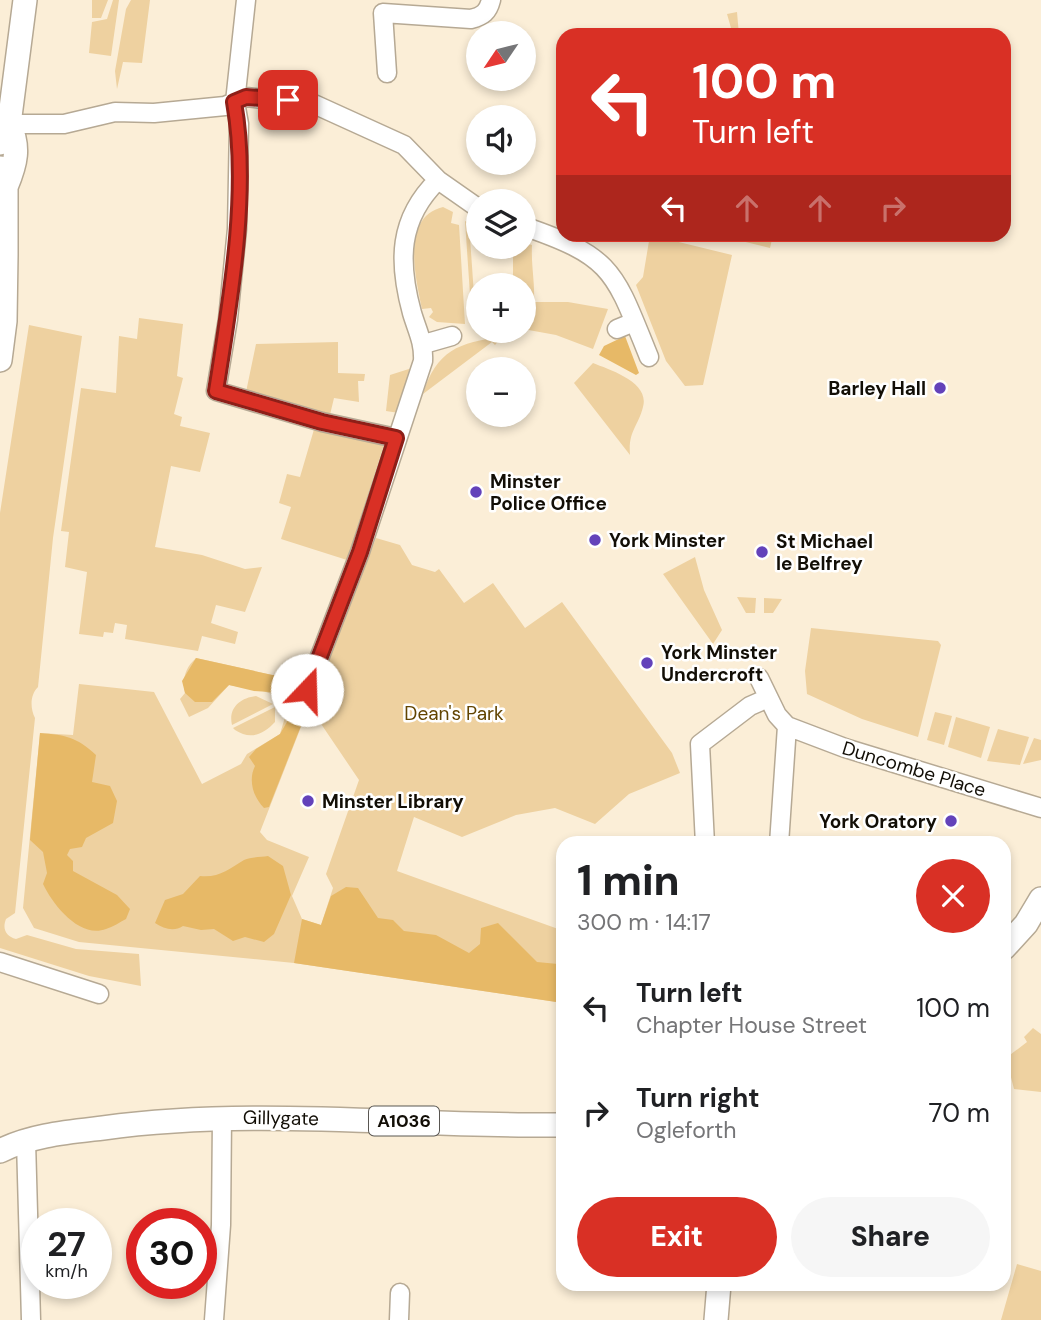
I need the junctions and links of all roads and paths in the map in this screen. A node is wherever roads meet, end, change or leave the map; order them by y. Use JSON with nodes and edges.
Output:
{"nodes":[{"id":1,"x":25,"y":0,"type":"edge"},
{"id":2,"x":246,"y":0,"type":"edge"},
{"id":3,"x":491,"y":0,"type":"edge"},
{"id":4,"x":387,"y":73,"type":"dead end"},
{"id":5,"x":234,"y":102,"type":"junction"},
{"id":6,"x":3,"y":129,"type":"edge"},
{"id":7,"x":3,"y":177,"type":"edge"},
{"id":8,"x":438,"y":180,"type":"junction"},
{"id":9,"x":466,"y":200,"type":"edge"},
{"id":10,"x":536,"y":231,"type":"edge"},
{"id":11,"x":556,"y":238,"type":"edge"},
{"id":12,"x":568,"y":242,"type":"edge"},
{"id":13,"x":634,"y":322,"type":"junction"},
{"id":14,"x":617,"y":329,"type":"dead end"},
{"id":15,"x":452,"y":336,"type":"dead end"},
{"id":16,"x":424,"y":344,"type":"junction"},
{"id":17,"x":649,"y":357,"type":"dead end"},
{"id":18,"x":0,"y":360,"type":"edge"},
{"id":19,"x":396,"y":438,"type":"junction"},
{"id":20,"x":759,"y":678,"type":"dead end"},
{"id":21,"x":307,"y":690,"type":"dead end"},
{"id":22,"x":768,"y":698,"type":"junction"},
{"id":23,"x":787,"y":726,"type":"junction"},
{"id":24,"x":1041,"y":808,"type":"edge"},
{"id":25,"x":705,"y":836,"type":"edge"},
{"id":26,"x":780,"y":836,"type":"edge"},
{"id":27,"x":1041,"y":899,"type":"edge"},
{"id":28,"x":1011,"y":940,"type":"edge"},
{"id":29,"x":0,"y":962,"type":"edge"},
{"id":30,"x":99,"y":994,"type":"dead end"},
{"id":31,"x":222,"y":1117,"type":"junction"},
{"id":32,"x":556,"y":1125,"type":"edge"},
{"id":33,"x":26,"y":1141,"type":"junction"},
{"id":34,"x":1,"y":1150,"type":"edge"},
{"id":35,"x":718,"y":1291,"type":"edge"},
{"id":36,"x":400,"y":1293,"type":"dead end"},
{"id":37,"x":31,"y":1320,"type":"edge"},
{"id":38,"x":214,"y":1320,"type":"edge"},
{"id":39,"x":399,"y":1320,"type":"edge"},
{"id":40,"x":716,"y":1320,"type":"edge"}],
"edges":[{"from":1,"to":6,"type":"main road"},
{"from":2,"to":5,"type":"street"},
{"from":3,"to":4,"type":"street"},
{"from":5,"to":6,"type":"street"},
{"from":5,"to":8,"type":"street"},
{"from":5,"to":19,"type":"street"},
{"from":6,"to":7,"type":"main road"},
{"from":7,"to":18,"type":"main road"},
{"from":8,"to":9,"type":"street"},
{"from":8,"to":16,"type":"street"},
{"from":10,"to":11,"type":"street"},
{"from":12,"to":13,"type":"street"},
{"from":13,"to":14,"type":"street"},
{"from":13,"to":17,"type":"street"},
{"from":15,"to":16,"type":"street"},
{"from":16,"to":19,"type":"street"},
{"from":19,"to":21,"type":"street"},
{"from":20,"to":22,"type":"street"},
{"from":22,"to":23,"type":"street"},
{"from":22,"to":25,"type":"street"},
{"from":23,"to":24,"type":"street","name":"Duncombe Place"},
{"from":23,"to":26,"type":"street"},
{"from":27,"to":28,"type":"main road"},
{"from":29,"to":30,"type":"street"},
{"from":31,"to":32,"type":"main road","name":"Gillygate","number":"A1036"},
{"from":31,"to":33,"type":"main road","name":"Gillygate","number":"A1036"},
{"from":31,"to":38,"type":"street"},
{"from":33,"to":34,"type":"main road","name":"Gillygate","number":"A1036"},
{"from":33,"to":37,"type":"street"},
{"from":35,"to":40,"type":"main road"},
{"from":36,"to":39,"type":"street"}]}
